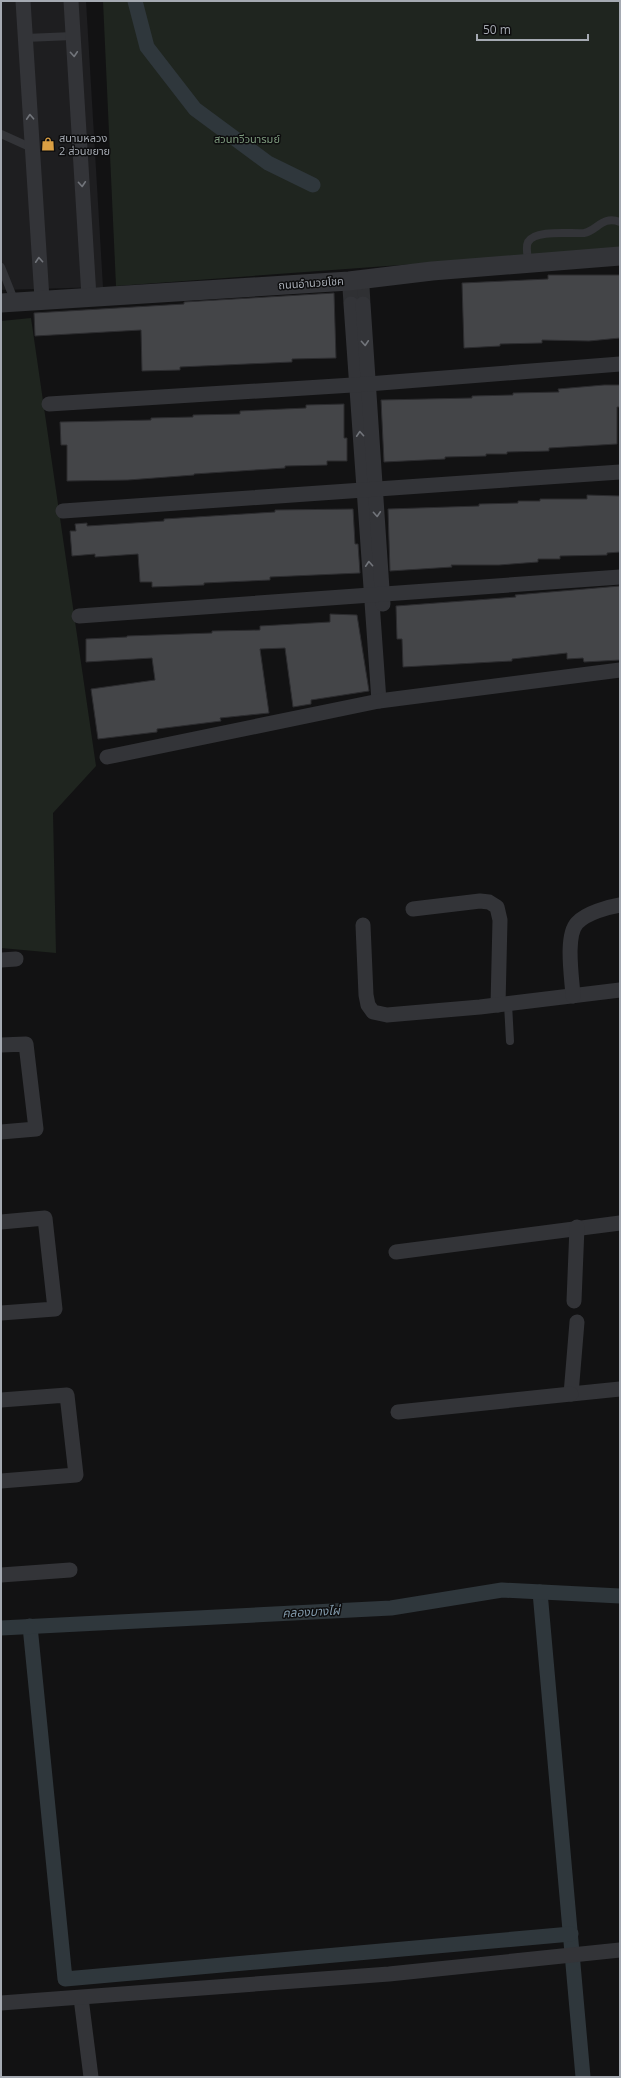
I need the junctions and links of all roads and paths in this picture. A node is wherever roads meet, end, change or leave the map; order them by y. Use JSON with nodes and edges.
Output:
{"nodes":[{"id":1,"x":23,"y":1,"type":"edge"},
{"id":2,"x":71,"y":1,"type":"edge"},
{"id":3,"x":73,"y":36,"type":"junction"},
{"id":4,"x":25,"y":38,"type":"junction"},
{"id":5,"x":1,"y":134,"type":"edge"},
{"id":6,"x":32,"y":148,"type":"junction"},
{"id":7,"x":620,"y":222,"type":"edge"},
{"id":8,"x":620,"y":256,"type":"edge"},
{"id":9,"x":529,"y":264,"type":"junction"},
{"id":10,"x":1,"y":267,"type":"edge"},
{"id":11,"x":89,"y":297,"type":"junction"},
{"id":12,"x":42,"y":299,"type":"junction"},
{"id":13,"x":8,"y":302,"type":"edge"},
{"id":14,"x":357,"y":304,"type":"tunnel mouth"},
{"id":15,"x":620,"y":364,"type":"edge"},
{"id":16,"x":362,"y":384,"type":"junction"},
{"id":17,"x":49,"y":404,"type":"dead end"},
{"id":18,"x":620,"y":472,"type":"edge"},
{"id":19,"x":370,"y":490,"type":"junction"},
{"id":20,"x":63,"y":512,"type":"dead end"},
{"id":21,"x":620,"y":577,"type":"edge"},
{"id":22,"x":377,"y":595,"type":"junction"},
{"id":23,"x":79,"y":616,"type":"dead end"},
{"id":24,"x":620,"y":670,"type":"edge"},
{"id":25,"x":384,"y":700,"type":"junction"},
{"id":26,"x":107,"y":757,"type":"dead end"},
{"id":27,"x":620,"y":904,"type":"edge"},
{"id":28,"x":413,"y":909,"type":"dead end"},
{"id":29,"x":363,"y":925,"type":"dead end"},
{"id":30,"x":16,"y":959,"type":"dead end"},
{"id":31,"x":1,"y":960,"type":"edge"},
{"id":32,"x":620,"y":990,"type":"edge"},
{"id":33,"x":573,"y":996,"type":"junction"},
{"id":34,"x":503,"y":1004,"type":"junction"},
{"id":35,"x":510,"y":1041,"type":"dead end"},
{"id":36,"x":1,"y":1045,"type":"edge"},
{"id":37,"x":1,"y":1132,"type":"edge"},
{"id":38,"x":1,"y":1222,"type":"edge"},
{"id":39,"x":620,"y":1223,"type":"edge"},
{"id":40,"x":577,"y":1227,"type":"junction"},
{"id":41,"x":396,"y":1252,"type":"dead end"},
{"id":42,"x":574,"y":1301,"type":"dead end"},
{"id":43,"x":1,"y":1313,"type":"edge"},
{"id":44,"x":577,"y":1322,"type":"dead end"},
{"id":45,"x":620,"y":1389,"type":"edge"},
{"id":46,"x":571,"y":1394,"type":"junction"},
{"id":47,"x":1,"y":1400,"type":"edge"},
{"id":48,"x":398,"y":1412,"type":"dead end"},
{"id":49,"x":1,"y":1481,"type":"edge"},
{"id":50,"x":70,"y":1570,"type":"dead end"},
{"id":51,"x":1,"y":1575,"type":"edge"},
{"id":52,"x":620,"y":1950,"type":"edge"},
{"id":53,"x":82,"y":1998,"type":"junction"},
{"id":54,"x":1,"y":2004,"type":"edge"},
{"id":55,"x":91,"y":2077,"type":"edge"}],
"edges":[{"from":1,"to":4,"type":"street"},
{"from":2,"to":3,"type":"street"},
{"from":3,"to":4,"type":"lane"},
{"from":3,"to":11,"type":"street","one_way":true},
{"from":6,"to":4,"type":"street","one_way":true},
{"from":5,"to":6,"type":"lane"},
{"from":12,"to":6,"type":"street","one_way":true},
{"from":7,"to":9,"type":"lane"},
{"from":8,"to":9,"type":"street","name":"ถนนอำนวยโชค"},
{"from":9,"to":11,"type":"street","name":"ถนนอำนวยโชค"},
{"from":10,"to":13,"type":"lane"},
{"from":11,"to":12,"type":"street","name":"ถนนอำนวยโชค"},
{"from":12,"to":13,"type":"street","name":"ถนนอำนวยโชค"},
{"from":14,"to":16,"type":"street"},
{"from":15,"to":16,"type":"street"},
{"from":16,"to":17,"type":"street"},
{"from":16,"to":19,"type":"street"},
{"from":18,"to":19,"type":"street"},
{"from":19,"to":20,"type":"street"},
{"from":19,"to":22,"type":"street"},
{"from":21,"to":22,"type":"street"},
{"from":22,"to":23,"type":"street"},
{"from":22,"to":25,"type":"street"},
{"from":24,"to":25,"type":"street"},
{"from":25,"to":26,"type":"street"},
{"from":27,"to":33,"type":"street"},
{"from":28,"to":34,"type":"street"},
{"from":29,"to":34,"type":"street"},
{"from":30,"to":31,"type":"street"},
{"from":32,"to":33,"type":"street"},
{"from":33,"to":34,"type":"street"},
{"from":34,"to":35,"type":"lane"},
{"from":36,"to":37,"type":"street"},
{"from":38,"to":43,"type":"street"},
{"from":39,"to":40,"type":"street"},
{"from":40,"to":41,"type":"street"},
{"from":40,"to":42,"type":"street"},
{"from":44,"to":46,"type":"street"},
{"from":45,"to":46,"type":"street"},
{"from":46,"to":48,"type":"street"},
{"from":47,"to":49,"type":"street"},
{"from":50,"to":51,"type":"street"},
{"from":52,"to":53,"type":"street"},
{"from":53,"to":54,"type":"street"},
{"from":53,"to":55,"type":"street"}]}
